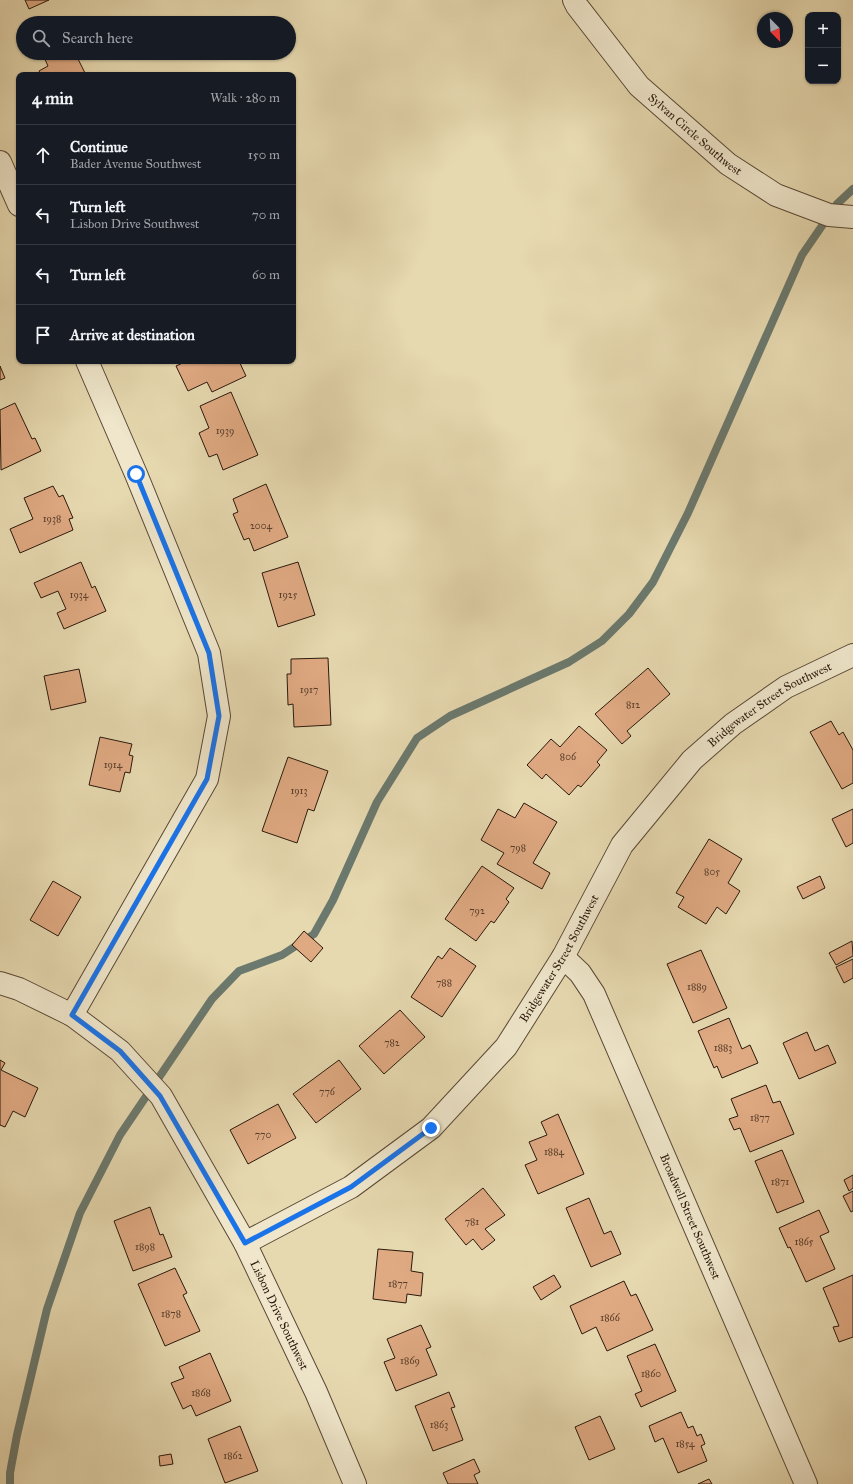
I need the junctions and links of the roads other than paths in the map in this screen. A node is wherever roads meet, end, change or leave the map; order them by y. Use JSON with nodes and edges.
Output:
{"nodes":[{"id":1,"x":574,"y":0,"type":"edge"},
{"id":2,"x":0,"y":162,"type":"edge"},
{"id":3,"x":16,"y":198,"type":"edge"},
{"id":4,"x":853,"y":218,"type":"edge"},
{"id":5,"x":88,"y":364,"type":"edge"},
{"id":6,"x":853,"y":655,"type":"edge"},
{"id":7,"x":562,"y":957,"type":"junction"},
{"id":8,"x":0,"y":983,"type":"edge"},
{"id":9,"x":72,"y":1015,"type":"junction"},
{"id":10,"x":245,"y":1243,"type":"junction"},
{"id":11,"x":355,"y":1484,"type":"edge"},
{"id":12,"x":806,"y":1484,"type":"edge"}],
"edges":[{"from":1,"to":4,"type":"street","name":"Sylvan Circle Southwest"},
{"from":2,"to":3,"type":"street"},
{"from":5,"to":9,"type":"street"},
{"from":6,"to":7,"type":"street","name":"Bridgewater Street Southwest"},
{"from":7,"to":10,"type":"street","name":"Bridgewater Street Southwest"},
{"from":7,"to":12,"type":"street","name":"Broadwell Street Southwest"},
{"from":8,"to":9,"type":"street","name":"Lisbon Drive Southwest"},
{"from":9,"to":10,"type":"street","name":"Lisbon Drive Southwest"},
{"from":10,"to":11,"type":"street","name":"Lisbon Drive Southwest"}]}
